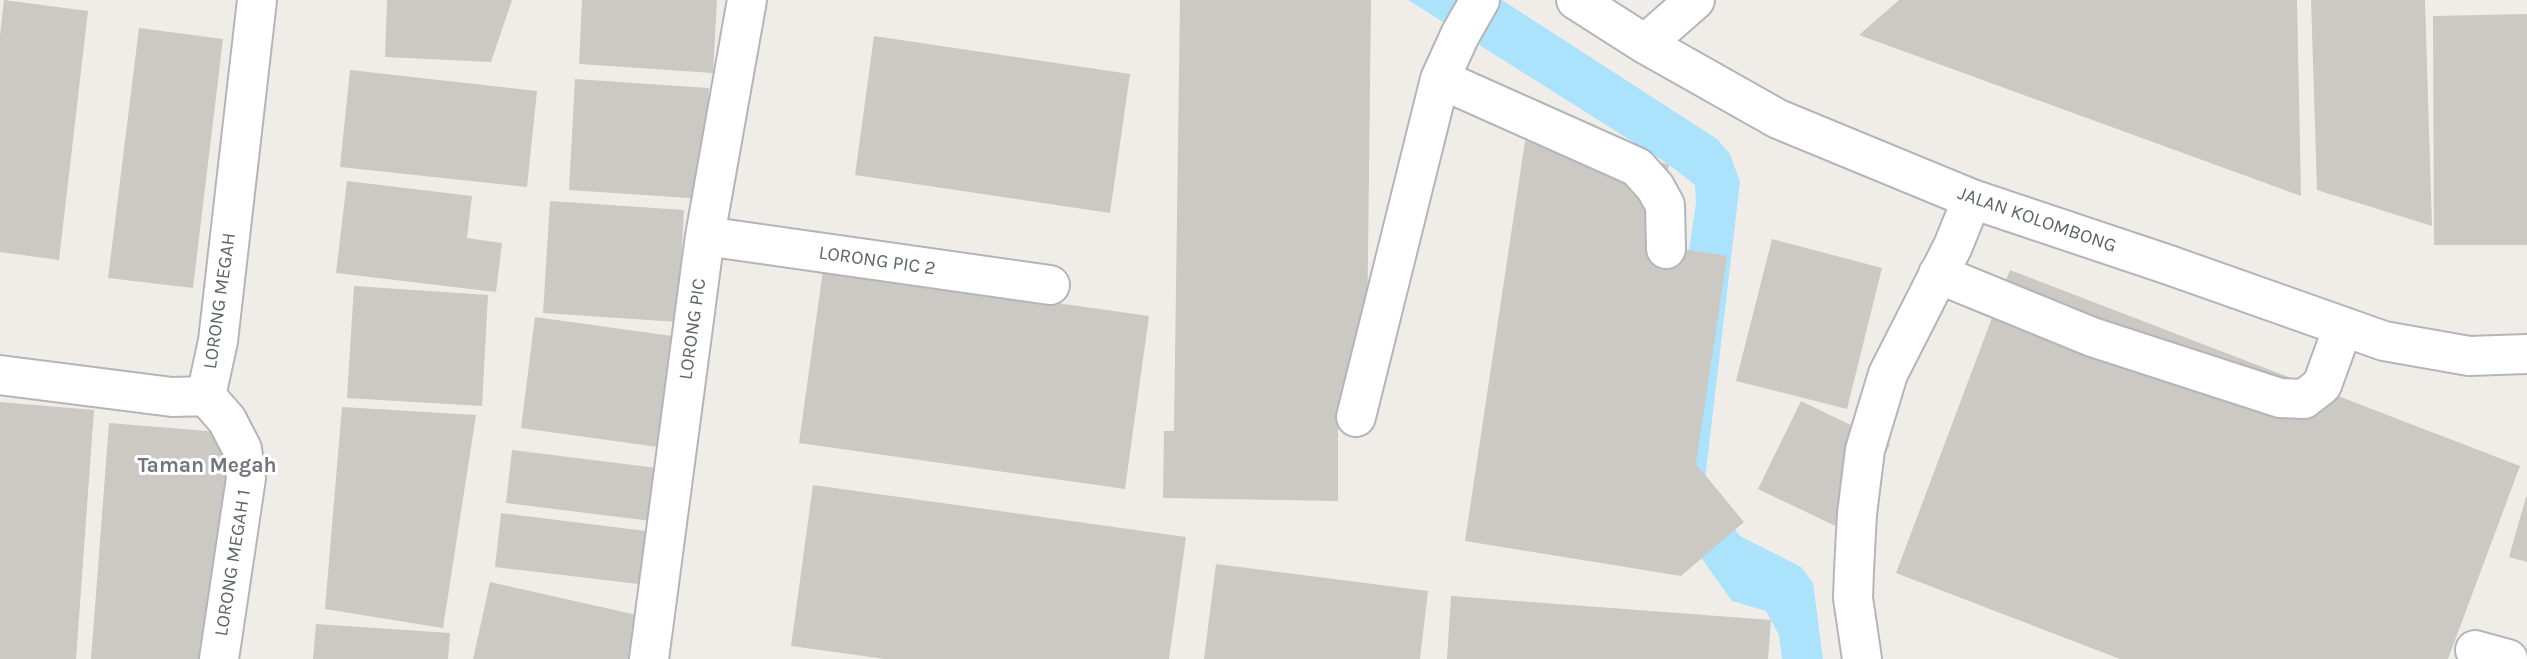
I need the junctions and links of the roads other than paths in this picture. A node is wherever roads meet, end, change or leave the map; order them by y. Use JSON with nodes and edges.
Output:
{"nodes":[{"id":1,"x":257,"y":0,"type":"edge"},
{"id":2,"x":747,"y":0,"type":"edge"},
{"id":3,"x":1480,"y":0,"type":"edge"},
{"id":4,"x":1576,"y":0,"type":"edge"},
{"id":5,"x":1695,"y":0,"type":"edge"},
{"id":6,"x":1645,"y":44,"type":"junction"},
{"id":7,"x":1440,"y":79,"type":"junction"},
{"id":8,"x":1972,"y":199,"type":"junction"},
{"id":9,"x":705,"y":236,"type":"junction"},
{"id":10,"x":1666,"y":249,"type":"dead end"},
{"id":11,"x":1938,"y":274,"type":"junction"},
{"id":12,"x":1049,"y":285,"type":"dead end"},
{"id":13,"x":2343,"y":327,"type":"junction"},
{"id":14,"x":2527,"y":354,"type":"edge"},
{"id":15,"x":0,"y":375,"type":"edge"},
{"id":16,"x":206,"y":396,"type":"junction"},
{"id":17,"x":1356,"y":417,"type":"dead end"},
{"id":18,"x":219,"y":659,"type":"edge"},
{"id":19,"x":649,"y":659,"type":"edge"},
{"id":20,"x":1862,"y":659,"type":"edge"}],
"edges":[{"from":1,"to":16,"type":"street","name":"LORONG MEGAH"},
{"from":2,"to":9,"type":"street","name":"LORONG PIC"},
{"from":3,"to":7,"type":"street"},
{"from":4,"to":6,"type":"street","name":"JALAN KOLOMBONG"},
{"from":5,"to":6,"type":"street"},
{"from":6,"to":8,"type":"street","name":"JALAN KOLOMBONG"},
{"from":7,"to":10,"type":"street"},
{"from":7,"to":17,"type":"street"},
{"from":8,"to":11,"type":"street"},
{"from":8,"to":13,"type":"street","name":"JALAN KOLOMBONG"},
{"from":9,"to":12,"type":"street","name":"LORONG PIC 2"},
{"from":9,"to":19,"type":"street","name":"LORONG PIC"},
{"from":11,"to":13,"type":"street"},
{"from":11,"to":20,"type":"street"},
{"from":13,"to":14,"type":"street","name":"JALAN KOLOMBONG"},
{"from":15,"to":16,"type":"street","name":"LORONG MEGAH"},
{"from":16,"to":18,"type":"street","name":"LORONG MEGAH 1"}]}
